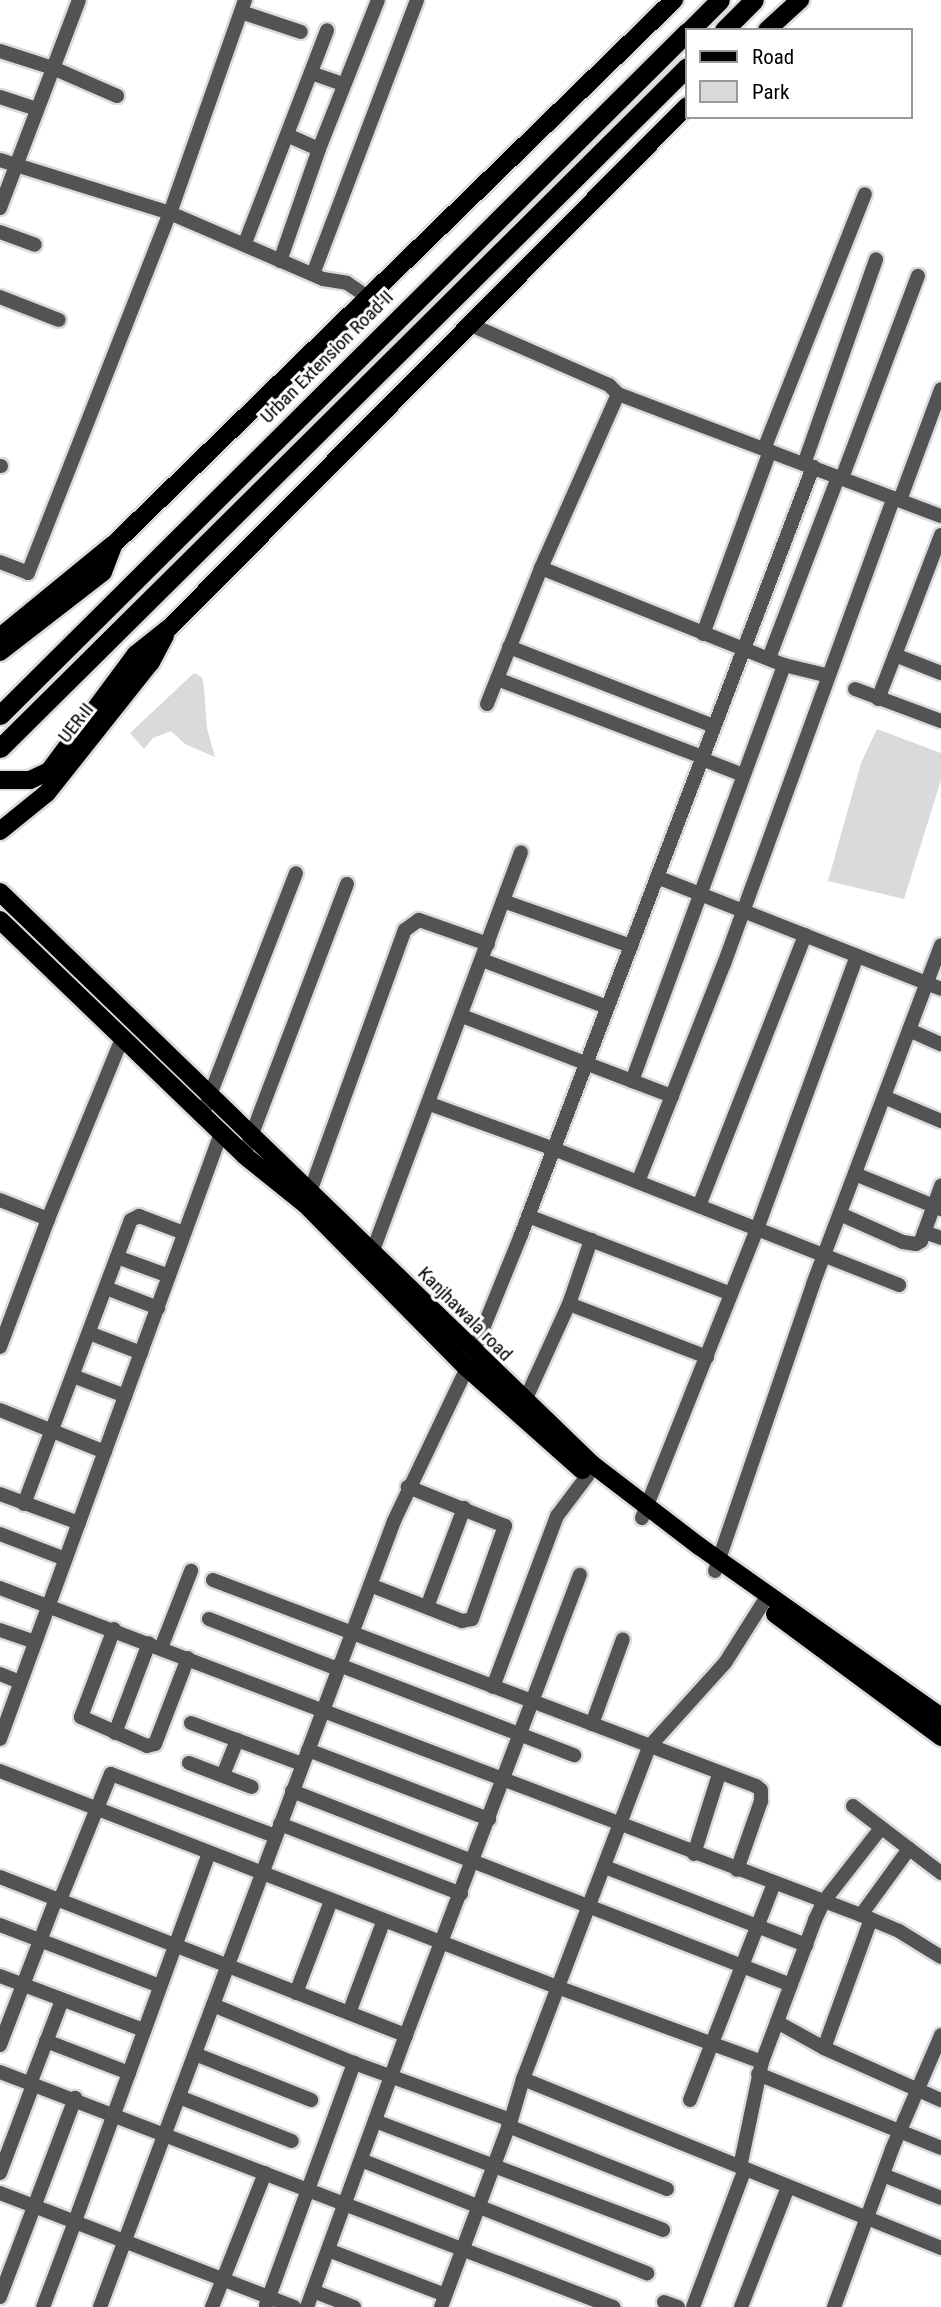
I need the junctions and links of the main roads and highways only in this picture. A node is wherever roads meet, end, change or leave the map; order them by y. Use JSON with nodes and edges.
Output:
{"nodes":[{"id":1,"x":674,"y":0,"type":"edge"},
{"id":2,"x":720,"y":0,"type":"edge"},
{"id":3,"x":754,"y":0,"type":"edge"},
{"id":4,"x":800,"y":0,"type":"edge"},
{"id":5,"x":692,"y":28,"type":"edge"},
{"id":6,"x":726,"y":28,"type":"edge"},
{"id":7,"x":769,"y":28,"type":"edge"},
{"id":8,"x":685,"y":35,"type":"edge"},
{"id":9,"x":685,"y":69,"type":"edge"},
{"id":10,"x":685,"y":108,"type":"edge"},
{"id":11,"x":114,"y":544,"type":"junction"},
{"id":12,"x":170,"y":627,"type":"junction"},
{"id":13,"x":0,"y":637,"type":"edge"},
{"id":14,"x":0,"y":652,"type":"edge"},
{"id":15,"x":0,"y":715,"type":"edge"},
{"id":16,"x":0,"y":748,"type":"edge"},
{"id":17,"x":0,"y":780,"type":"edge"},
{"id":18,"x":0,"y":831,"type":"edge"},
{"id":19,"x":0,"y":892,"type":"edge"},
{"id":20,"x":0,"y":920,"type":"edge"},
{"id":21,"x":308,"y":1197,"type":"junction"},
{"id":22,"x":521,"y":1408,"type":"junction"},
{"id":23,"x":644,"y":1512,"type":"junction"},
{"id":24,"x":764,"y":1600,"type":"junction"},
{"id":25,"x":941,"y":1717,"type":"edge"},
{"id":26,"x":941,"y":1737,"type":"edge"}],
"edges":[{"from":1,"to":11,"type":"main road"},
{"from":2,"to":5,"type":"highway","name":"Urban Extension Road-II"},
{"from":3,"to":6,"type":"highway"},
{"from":4,"to":7,"type":"main road"},
{"from":8,"to":15,"type":"highway","name":"Urban Extension Road-II"},
{"from":9,"to":16,"type":"highway"},
{"from":10,"to":12,"type":"main road"},
{"from":11,"to":13,"type":"main road"},
{"from":11,"to":14,"type":"main road"},
{"from":12,"to":17,"type":"main road"},
{"from":12,"to":18,"type":"main road","name":"UER II"},
{"from":19,"to":21,"type":"main road","name":"Kanjhawala road"},
{"from":20,"to":21,"type":"main road","name":"Kanjhawala road"},
{"from":21,"to":22,"type":"main road","name":"Kanjhawala road"},
{"from":22,"to":23,"type":"main road","name":"Kanjhawala road"},
{"from":22,"to":23,"type":"main road","name":"Kanjhawala road"},
{"from":23,"to":24,"type":"main road","name":"Kanjhawala road"},
{"from":24,"to":25,"type":"main road","name":"Kanjhawala road"},
{"from":24,"to":26,"type":"main road","name":"Kanjhawala road"}]}
